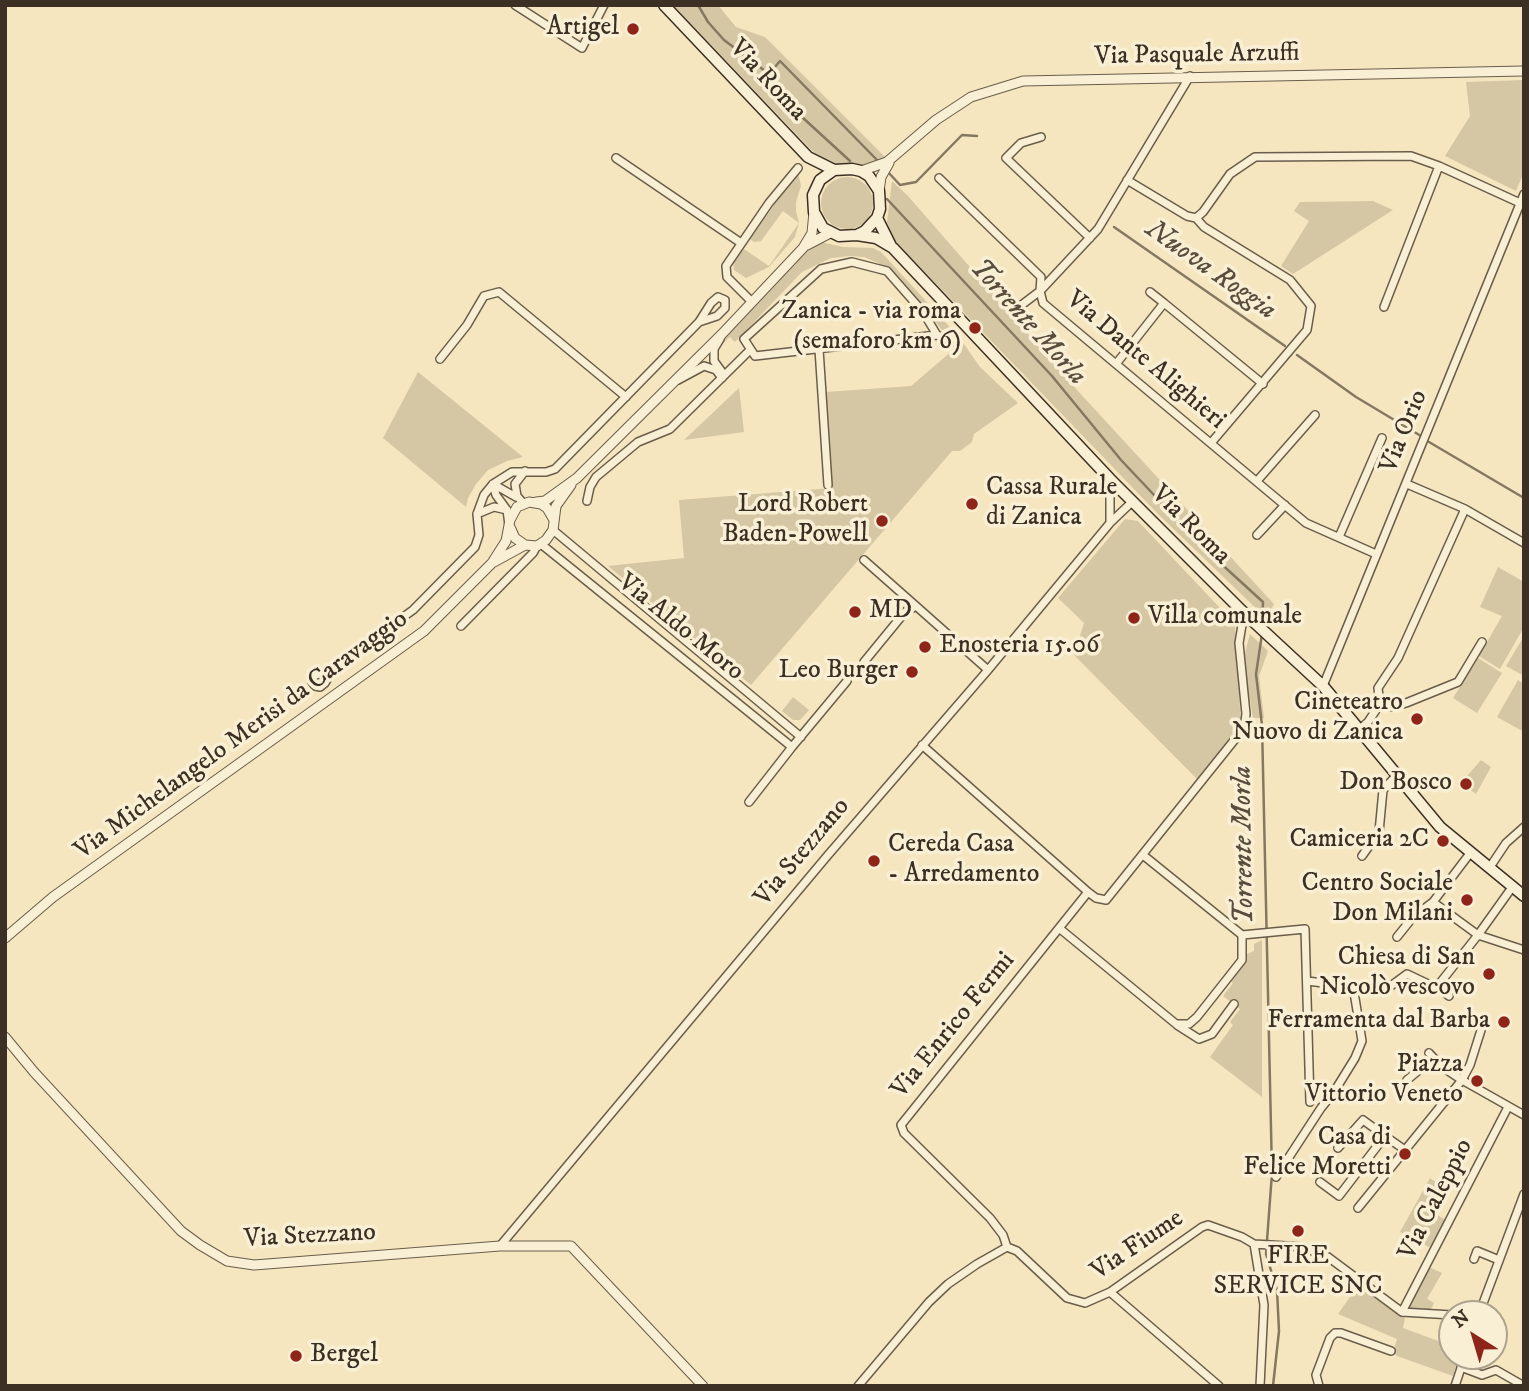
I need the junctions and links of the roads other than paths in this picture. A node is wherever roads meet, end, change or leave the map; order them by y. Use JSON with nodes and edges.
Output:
{"nodes":[{"id":1,"x":515,"y":5,"type":"edge"},
{"id":2,"x":604,"y":5,"type":"edge"},
{"id":3,"x":664,"y":5,"type":"edge"},
{"id":4,"x":1524,"y":71,"type":"edge"},
{"id":5,"x":1190,"y":76,"type":"junction"},
{"id":6,"x":1041,"y":137,"type":"dead end"},
{"id":7,"x":895,"y":156,"type":"junction"},
{"id":8,"x":808,"y":157,"type":"junction"},
{"id":9,"x":616,"y":158,"type":"dead end"},
{"id":10,"x":1439,"y":166,"type":"junction"},
{"id":11,"x":798,"y":168,"type":"dead end"},
{"id":12,"x":834,"y":170,"type":"junction"},
{"id":13,"x":861,"y":171,"type":"junction"},
{"id":14,"x":939,"y":178,"type":"dead end"},
{"id":15,"x":1127,"y":180,"type":"junction"},
{"id":16,"x":816,"y":187,"type":"junction"},
{"id":17,"x":879,"y":191,"type":"junction"},
{"id":18,"x":1524,"y":194,"type":"edge"},
{"id":19,"x":1520,"y":203,"type":"junction"},
{"id":20,"x":814,"y":212,"type":"junction"},
{"id":21,"x":877,"y":218,"type":"junction"},
{"id":22,"x":1196,"y":218,"type":"junction"},
{"id":23,"x":830,"y":233,"type":"junction"},
{"id":24,"x":857,"y":235,"type":"junction"},
{"id":25,"x":1090,"y":238,"type":"junction"},
{"id":26,"x":741,"y":243,"type":"junction"},
{"id":27,"x":803,"y":248,"type":"junction"},
{"id":28,"x":893,"y":248,"type":"junction"},
{"id":29,"x":1040,"y":291,"type":"junction"},
{"id":30,"x":1150,"y":292,"type":"dead end"},
{"id":31,"x":752,"y":302,"type":"junction"},
{"id":32,"x":1164,"y":303,"type":"junction"},
{"id":33,"x":1384,"y":307,"type":"dead end"},
{"id":34,"x":1015,"y":310,"type":"dead end"},
{"id":35,"x":699,"y":322,"type":"dead end"},
{"id":36,"x":722,"y":334,"type":"junction"},
{"id":37,"x":937,"y":335,"type":"junction"},
{"id":38,"x":954,"y":342,"type":"dead end"},
{"id":39,"x":819,"y":349,"type":"junction"},
{"id":40,"x":750,"y":350,"type":"junction"},
{"id":41,"x":440,"y":359,"type":"dead end"},
{"id":42,"x":1116,"y":364,"type":"junction"},
{"id":43,"x":723,"y":376,"type":"junction"},
{"id":44,"x":670,"y":383,"type":"junction"},
{"id":45,"x":1263,"y":384,"type":"junction"},
{"id":46,"x":626,"y":397,"type":"junction"},
{"id":47,"x":1315,"y":415,"type":"dead end"},
{"id":48,"x":1382,"y":438,"type":"dead end"},
{"id":49,"x":1211,"y":443,"type":"junction"},
{"id":50,"x":526,"y":471,"type":"junction"},
{"id":51,"x":576,"y":478,"type":"junction"},
{"id":52,"x":1110,"y":479,"type":"junction"},
{"id":53,"x":1257,"y":481,"type":"junction"},
{"id":54,"x":493,"y":484,"type":"junction"},
{"id":55,"x":1407,"y":484,"type":"junction"},
{"id":56,"x":828,"y":485,"type":"dead end"},
{"id":57,"x":522,"y":501,"type":"junction"},
{"id":58,"x":587,"y":501,"type":"dead end"},
{"id":59,"x":1133,"y":501,"type":"junction"},
{"id":60,"x":534,"y":502,"type":"junction"},
{"id":61,"x":1285,"y":505,"type":"junction"},
{"id":62,"x":1465,"y":509,"type":"junction"},
{"id":63,"x":507,"y":510,"type":"junction"},
{"id":64,"x":477,"y":514,"type":"junction"},
{"id":65,"x":554,"y":520,"type":"junction"},
{"id":66,"x":1110,"y":523,"type":"junction"},
{"id":67,"x":510,"y":527,"type":"junction"},
{"id":68,"x":553,"y":530,"type":"junction"},
{"id":69,"x":1257,"y":535,"type":"dead end"},
{"id":70,"x":1339,"y":537,"type":"junction"},
{"id":71,"x":1524,"y":543,"type":"edge"},
{"id":72,"x":525,"y":545,"type":"junction"},
{"id":73,"x":539,"y":545,"type":"junction"},
{"id":74,"x":1376,"y":554,"type":"junction"},
{"id":75,"x":864,"y":560,"type":"dead end"},
{"id":76,"x":492,"y":563,"type":"junction"},
{"id":77,"x":916,"y":606,"type":"junction"},
{"id":78,"x":1244,"y":613,"type":"junction"},
{"id":79,"x":461,"y":626,"type":"dead end"},
{"id":80,"x":1482,"y":642,"type":"dead end"},
{"id":81,"x":864,"y":662,"type":"tunnel mouth"},
{"id":82,"x":335,"y":666,"type":"dead end"},
{"id":83,"x":988,"y":670,"type":"junction"},
{"id":84,"x":847,"y":681,"type":"tunnel mouth"},
{"id":85,"x":1323,"y":686,"type":"junction"},
{"id":86,"x":1380,"y":704,"type":"junction"},
{"id":87,"x":1360,"y":729,"type":"junction"},
{"id":88,"x":801,"y":737,"type":"junction"},
{"id":89,"x":922,"y":745,"type":"junction"},
{"id":90,"x":792,"y":747,"type":"junction"},
{"id":91,"x":1397,"y":775,"type":"junction"},
{"id":92,"x":750,"y":802,"type":"dead end"},
{"id":93,"x":1524,"y":827,"type":"edge"},
{"id":94,"x":1471,"y":852,"type":"junction"},
{"id":95,"x":1143,"y":855,"type":"junction"},
{"id":96,"x":1362,"y":856,"type":"dead end"},
{"id":97,"x":1490,"y":867,"type":"junction"},
{"id":98,"x":1513,"y":886,"type":"junction"},
{"id":99,"x":1088,"y":892,"type":"junction"},
{"id":100,"x":1524,"y":896,"type":"edge"},
{"id":101,"x":1433,"y":902,"type":"junction"},
{"id":102,"x":1059,"y":928,"type":"junction"},
{"id":103,"x":1242,"y":935,"type":"junction"},
{"id":104,"x":1478,"y":935,"type":"junction"},
{"id":105,"x":1397,"y":937,"type":"dead end"},
{"id":106,"x":7,"y":939,"type":"edge"},
{"id":107,"x":1524,"y":950,"type":"edge"},
{"id":108,"x":1307,"y":981,"type":"junction"},
{"id":109,"x":1440,"y":983,"type":"junction"},
{"id":110,"x":1353,"y":986,"type":"junction"},
{"id":111,"x":1449,"y":996,"type":"dead end"},
{"id":112,"x":1234,"y":1004,"type":"dead end"},
{"id":113,"x":1176,"y":1024,"type":"junction"},
{"id":114,"x":1482,"y":1027,"type":"dead end"},
{"id":115,"x":5,"y":1037,"type":"edge"},
{"id":116,"x":1429,"y":1053,"type":"dead end"},
{"id":117,"x":1440,"y":1066,"type":"junction"},
{"id":118,"x":1406,"y":1080,"type":"dead end"},
{"id":119,"x":1462,"y":1080,"type":"junction"},
{"id":120,"x":1310,"y":1102,"type":"dead end"},
{"id":121,"x":1508,"y":1107,"type":"junction"},
{"id":122,"x":1524,"y":1115,"type":"edge"},
{"id":123,"x":1385,"y":1136,"type":"junction"},
{"id":124,"x":1338,"y":1148,"type":"dead end"},
{"id":125,"x":1405,"y":1150,"type":"junction"},
{"id":126,"x":1276,"y":1177,"type":"dead end"},
{"id":127,"x":1320,"y":1182,"type":"dead end"},
{"id":128,"x":1524,"y":1194,"type":"edge"},
{"id":129,"x":1358,"y":1208,"type":"dead end"},
{"id":130,"x":1256,"y":1244,"type":"junction"},
{"id":131,"x":500,"y":1245,"type":"junction"},
{"id":132,"x":1006,"y":1247,"type":"junction"},
{"id":133,"x":1474,"y":1259,"type":"dead end"},
{"id":134,"x":1499,"y":1259,"type":"junction"},
{"id":135,"x":1110,"y":1292,"type":"junction"},
{"id":136,"x":1484,"y":1300,"type":"edge"},
{"id":137,"x":1402,"y":1312,"type":"junction"},
{"id":138,"x":1438,"y":1314,"type":"edge"},
{"id":139,"x":1391,"y":1351,"type":"dead end"},
{"id":140,"x":1469,"y":1370,"type":"edge"},
{"id":141,"x":1496,"y":1370,"type":"edge"},
{"id":142,"x":1496,"y":1370,"type":"edge"},
{"id":143,"x":703,"y":1386,"type":"edge"},
{"id":144,"x":858,"y":1386,"type":"edge"},
{"id":145,"x":1219,"y":1386,"type":"edge"},
{"id":146,"x":1259,"y":1386,"type":"edge"},
{"id":147,"x":1319,"y":1386,"type":"edge"},
{"id":148,"x":1524,"y":1386,"type":"edge"}],
"edges":[{"from":1,"to":2,"type":"street"},
{"from":3,"to":8,"type":"main road","name":"Via Roma"},
{"from":4,"to":5,"type":"street","name":"Via Pasquale Arzuffi"},
{"from":5,"to":7,"type":"street","name":"Via Pasquale Arzuffi"},
{"from":5,"to":15,"type":"street"},
{"from":6,"to":25,"type":"street"},
{"from":7,"to":13,"type":"street","name":"Via Pasquale Arzuffi"},
{"from":7,"to":17,"type":"street","name":"Via Pasquale Arzuffi"},
{"from":8,"to":12,"type":"main road","name":"Via Roma"},
{"from":8,"to":16,"type":"main road","name":"Via Roma"},
{"from":9,"to":26,"type":"street"},
{"from":10,"to":19,"type":"street"},
{"from":10,"to":22,"type":"street"},
{"from":10,"to":33,"type":"street"},
{"from":11,"to":26,"type":"street"},
{"from":12,"to":13,"type":"main road","name":"Via Roma"},
{"from":12,"to":16,"type":"main road"},
{"from":13,"to":17,"type":"main road"},
{"from":14,"to":29,"type":"street","name":"Via Dante Alighieri"},
{"from":15,"to":22,"type":"street"},
{"from":15,"to":25,"type":"street"},
{"from":16,"to":20,"type":"main road","name":"Via Roma"},
{"from":17,"to":21,"type":"main road"},
{"from":18,"to":19,"type":"street","name":"Via Orio"},
{"from":19,"to":55,"type":"street","name":"Via Orio"},
{"from":20,"to":23,"type":"main road"},
{"from":20,"to":27,"type":"street"},
{"from":21,"to":24,"type":"main road"},
{"from":21,"to":28,"type":"main road","name":"Via Roma"},
{"from":22,"to":45,"type":"street"},
{"from":23,"to":24,"type":"main road","name":"Via Roma"},
{"from":23,"to":27,"type":"street"},
{"from":24,"to":28,"type":"main road","name":"Via Roma"},
{"from":25,"to":29,"type":"street"},
{"from":26,"to":31,"type":"street"},
{"from":27,"to":31,"type":"street"},
{"from":28,"to":52,"type":"main road","name":"Via Roma"},
{"from":29,"to":34,"type":"street"},
{"from":29,"to":42,"type":"street","name":"Via Dante Alighieri"},
{"from":30,"to":32,"type":"street"},
{"from":31,"to":36,"type":"street"},
{"from":32,"to":42,"type":"street"},
{"from":32,"to":45,"type":"street"},
{"from":35,"to":46,"type":"street"},
{"from":36,"to":43,"type":"street"},
{"from":36,"to":44,"type":"street"},
{"from":37,"to":38,"type":"street"},
{"from":37,"to":39,"type":"street"},
{"from":37,"to":40,"type":"street"},
{"from":39,"to":40,"type":"street"},
{"from":39,"to":56,"type":"street"},
{"from":40,"to":43,"type":"street"},
{"from":41,"to":46,"type":"street"},
{"from":42,"to":49,"type":"street","name":"Via Dante Alighieri"},
{"from":43,"to":44,"type":"street"},
{"from":43,"to":58,"type":"street"},
{"from":44,"to":51,"type":"street"},
{"from":45,"to":49,"type":"street"},
{"from":46,"to":50,"type":"street"},
{"from":47,"to":53,"type":"street"},
{"from":48,"to":70,"type":"street"},
{"from":49,"to":53,"type":"street","name":"Via Dante Alighieri"},
{"from":50,"to":54,"type":"street"},
{"from":50,"to":57,"type":"street"},
{"from":51,"to":60,"type":"street"},
{"from":51,"to":65,"type":"street"},
{"from":52,"to":59,"type":"main road","name":"Via Roma"},
{"from":52,"to":66,"type":"street"},
{"from":53,"to":61,"type":"street","name":"Via Dante Alighieri"},
{"from":54,"to":57,"type":"street"},
{"from":54,"to":63,"type":"street"},
{"from":54,"to":64,"type":"street"},
{"from":55,"to":62,"type":"street"},
{"from":55,"to":74,"type":"street","name":"Via Orio"},
{"from":57,"to":60,"type":"street"},
{"from":57,"to":67,"type":"street","name":"Via Michelangelo Merisi da Caravaggio"},
{"from":59,"to":66,"type":"street","name":"Via Stezzano"},
{"from":59,"to":78,"type":"main road","name":"Via Roma"},
{"from":60,"to":65,"type":"street"},
{"from":61,"to":69,"type":"street"},
{"from":61,"to":70,"type":"street","name":"Via Dante Alighieri"},
{"from":62,"to":71,"type":"street"},
{"from":62,"to":86,"type":"street"},
{"from":63,"to":64,"type":"street"},
{"from":63,"to":67,"type":"street"},
{"from":64,"to":82,"type":"street"},
{"from":65,"to":68,"type":"street"},
{"from":66,"to":83,"type":"street","name":"Via Stezzano"},
{"from":67,"to":72,"type":"street"},
{"from":67,"to":76,"type":"street","name":"Via Michelangelo Merisi da Caravaggio"},
{"from":68,"to":73,"type":"street"},
{"from":68,"to":88,"type":"street","name":"Via Aldo Moro"},
{"from":70,"to":74,"type":"street","name":"Via Dante Alighieri"},
{"from":72,"to":73,"type":"street","name":"Via Michelangelo Merisi da Caravaggio"},
{"from":72,"to":76,"type":"street","name":"Via Michelangelo Merisi da Caravaggio"},
{"from":73,"to":79,"type":"street"},
{"from":73,"to":90,"type":"street","name":"Via Aldo Moro"},
{"from":74,"to":85,"type":"street","name":"Via Orio"},
{"from":75,"to":77,"type":"street"},
{"from":76,"to":106,"type":"street","name":"Via Michelangelo Merisi da Caravaggio"},
{"from":77,"to":81,"type":"street"},
{"from":77,"to":83,"type":"street"},
{"from":78,"to":85,"type":"main road","name":"Via Roma"},
{"from":78,"to":95,"type":"street"},
{"from":80,"to":86,"type":"street"},
{"from":83,"to":89,"type":"street","name":"Via Stezzano"},
{"from":84,"to":88,"type":"street"},
{"from":85,"to":87,"type":"main road","name":"Via Roma"},
{"from":86,"to":87,"type":"street"},
{"from":87,"to":91,"type":"main road","name":"Via Roma"},
{"from":88,"to":90,"type":"street"},
{"from":89,"to":99,"type":"street"},
{"from":89,"to":131,"type":"street","name":"Via Stezzano"},
{"from":90,"to":92,"type":"street"},
{"from":91,"to":94,"type":"main road","name":"Via Roma"},
{"from":91,"to":96,"type":"street"},
{"from":93,"to":97,"type":"street"},
{"from":94,"to":97,"type":"main road","name":"Via Roma"},
{"from":94,"to":101,"type":"street"},
{"from":95,"to":99,"type":"street"},
{"from":95,"to":103,"type":"street"},
{"from":97,"to":98,"type":"main road","name":"Via Roma"},
{"from":98,"to":100,"type":"main road","name":"Via Roma"},
{"from":98,"to":104,"type":"street"},
{"from":99,"to":102,"type":"street","name":"Via Enrico Fermi"},
{"from":101,"to":104,"type":"street"},
{"from":101,"to":105,"type":"street"},
{"from":102,"to":113,"type":"street"},
{"from":102,"to":132,"type":"street","name":"Via Enrico Fermi"},
{"from":103,"to":108,"type":"street"},
{"from":103,"to":113,"type":"street"},
{"from":104,"to":107,"type":"street"},
{"from":104,"to":109,"type":"street"},
{"from":108,"to":110,"type":"street"},
{"from":108,"to":120,"type":"street"},
{"from":109,"to":110,"type":"street"},
{"from":109,"to":111,"type":"street"},
{"from":110,"to":126,"type":"street"},
{"from":112,"to":113,"type":"street"},
{"from":114,"to":119,"type":"street"},
{"from":115,"to":131,"type":"street","name":"Via Stezzano"},
{"from":116,"to":117,"type":"street"},
{"from":117,"to":118,"type":"street"},
{"from":117,"to":119,"type":"street"},
{"from":119,"to":121,"type":"street"},
{"from":119,"to":125,"type":"street"},
{"from":121,"to":122,"type":"street"},
{"from":121,"to":137,"type":"street","name":"Via Caleppio"},
{"from":123,"to":124,"type":"street"},
{"from":123,"to":125,"type":"street"},
{"from":123,"to":127,"type":"street"},
{"from":125,"to":129,"type":"street"},
{"from":128,"to":134,"type":"street"},
{"from":130,"to":135,"type":"street","name":"Via Fiume"},
{"from":130,"to":137,"type":"street","name":"Via Fiume"},
{"from":130,"to":146,"type":"street"},
{"from":131,"to":143,"type":"street"},
{"from":132,"to":135,"type":"street","name":"Via Fiume"},
{"from":132,"to":144,"type":"street"},
{"from":133,"to":134,"type":"street"},
{"from":134,"to":136,"type":"street"},
{"from":135,"to":145,"type":"street"},
{"from":137,"to":138,"type":"street"},
{"from":139,"to":147,"type":"street"},
{"from":140,"to":141,"type":"street"},
{"from":142,"to":148,"type":"street"}]}
